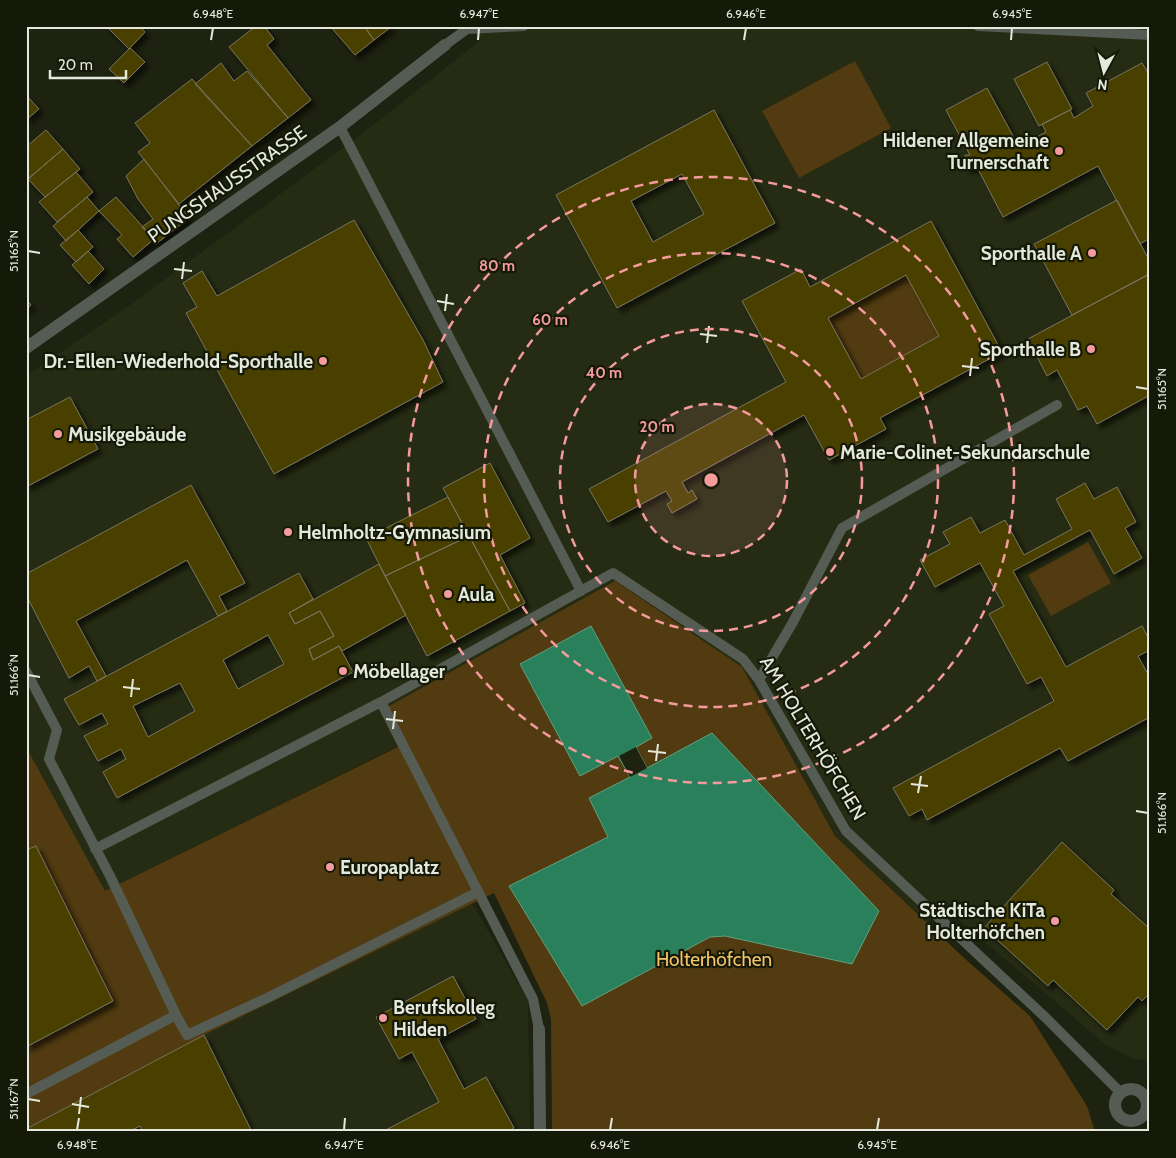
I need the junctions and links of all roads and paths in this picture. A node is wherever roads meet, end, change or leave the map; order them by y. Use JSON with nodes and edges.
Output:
{"nodes":[{"id":1,"x":524,"y":26,"type":"edge"},
{"id":2,"x":978,"y":26,"type":"edge"},
{"id":3,"x":1150,"y":35,"type":"edge"},
{"id":4,"x":445,"y":45,"type":"joint"},
{"id":5,"x":340,"y":127,"type":"junction"},
{"id":6,"x":26,"y":348,"type":"edge"},
{"id":7,"x":1057,"y":406,"type":"dead end"},
{"id":8,"x":581,"y":591,"type":"junction"},
{"id":9,"x":26,"y":671,"type":"edge"},
{"id":10,"x":758,"y":680,"type":"junction"},
{"id":11,"x":381,"y":702,"type":"junction"},
{"id":12,"x":95,"y":849,"type":"junction"},
{"id":13,"x":478,"y":892,"type":"junction"},
{"id":14,"x":176,"y":1015,"type":"junction"},
{"id":15,"x":539,"y":1029,"type":"joint"},
{"id":16,"x":1121,"y":1093,"type":"junction"},
{"id":17,"x":26,"y":1094,"type":"edge"},
{"id":18,"x":1148,"y":1103,"type":"edge"},
{"id":19,"x":1123,"y":1126,"type":"edge"},
{"id":20,"x":540,"y":1132,"type":"edge"}],
"edges":[{"from":1,"to":4,"type":"lane"},
{"from":2,"to":3,"type":"lane"},
{"from":4,"to":5,"type":"street","name":"PUNGSHAUSSTRASSE"},
{"from":5,"to":6,"type":"street","name":"PUNGSHAUSSTRASSE"},
{"from":5,"to":8,"type":"lane"},
{"from":7,"to":10,"type":"lane"},
{"from":8,"to":10,"type":"lane","name":"AM HOLTERHÖFCHEN"},
{"from":8,"to":11,"type":"lane"},
{"from":9,"to":12,"type":"lane"},
{"from":10,"to":16,"type":"lane","name":"AM HOLTERHÖFCHEN"},
{"from":11,"to":12,"type":"lane"},
{"from":11,"to":13,"type":"lane"},
{"from":12,"to":14,"type":"lane"},
{"from":13,"to":14,"type":"lane"},
{"from":13,"to":15,"type":"lane"},
{"from":14,"to":17,"type":"lane"},
{"from":15,"to":20,"type":"street"},
{"from":16,"to":18,"type":"street"},
{"from":16,"to":19,"type":"street"},
{"from":18,"to":19,"type":"street"}]}
